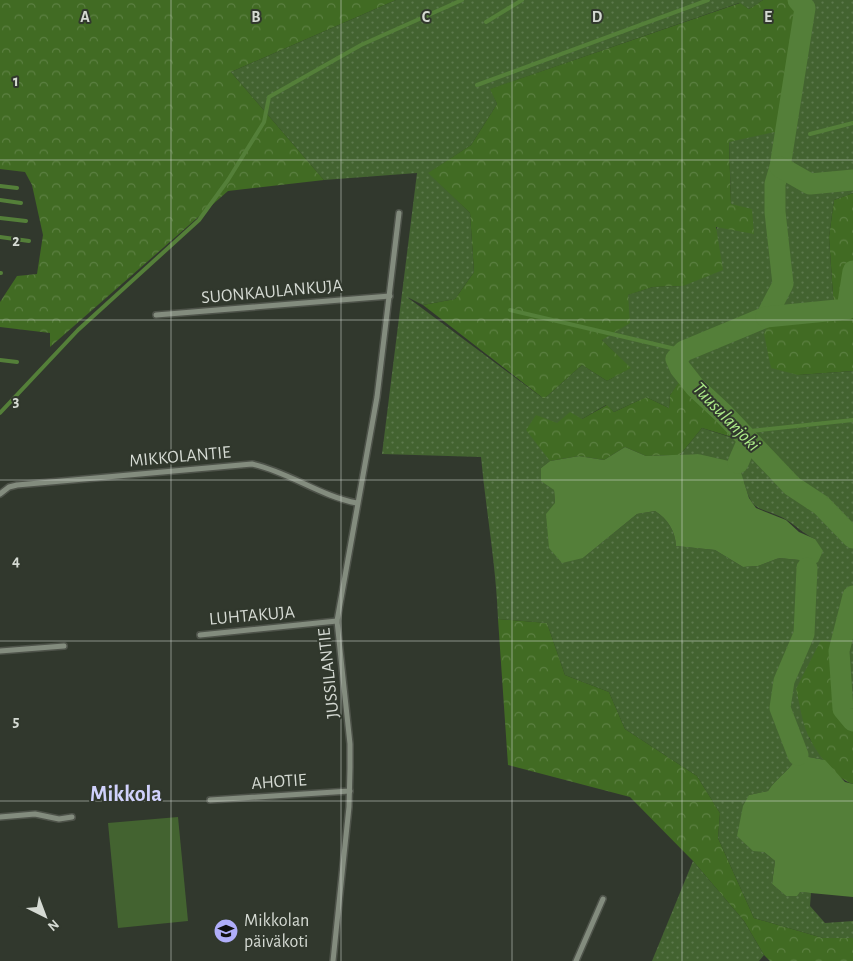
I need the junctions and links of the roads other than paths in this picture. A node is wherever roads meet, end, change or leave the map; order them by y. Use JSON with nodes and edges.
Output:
{"nodes":[{"id":1,"x":399,"y":213,"type":"dead end"},
{"id":2,"x":390,"y":296,"type":"junction"},
{"id":3,"x":156,"y":315,"type":"dead end"},
{"id":4,"x":0,"y":494,"type":"edge"},
{"id":5,"x":357,"y":503,"type":"junction"},
{"id":6,"x":337,"y":621,"type":"junction"},
{"id":7,"x":200,"y":635,"type":"dead end"},
{"id":8,"x":64,"y":646,"type":"dead end"},
{"id":9,"x":0,"y":651,"type":"edge"},
{"id":10,"x":350,"y":791,"type":"junction"},
{"id":11,"x":210,"y":800,"type":"dead end"},
{"id":12,"x":0,"y":817,"type":"edge"},
{"id":13,"x":72,"y":817,"type":"dead end"},
{"id":14,"x":603,"y":899,"type":"dead end"},
{"id":15,"x":333,"y":961,"type":"edge"},
{"id":16,"x":576,"y":961,"type":"edge"}],
"edges":[{"from":1,"to":2,"type":"street","name":"JUSSILANTIE"},
{"from":2,"to":3,"type":"street","name":"SUONKAULANKUJA"},
{"from":2,"to":5,"type":"street","name":"JUSSILANTIE"},
{"from":4,"to":5,"type":"street","name":"MIKKOLANTIE"},
{"from":5,"to":6,"type":"street","name":"JUSSILANTIE"},
{"from":6,"to":7,"type":"street","name":"LUHTAKUJA"},
{"from":6,"to":10,"type":"street","name":"JUSSILANTIE"},
{"from":8,"to":9,"type":"street"},
{"from":10,"to":11,"type":"street","name":"AHOTIE"},
{"from":10,"to":15,"type":"street","name":"JUSSILANTIE"},
{"from":12,"to":13,"type":"street"},
{"from":14,"to":16,"type":"street"}]}
